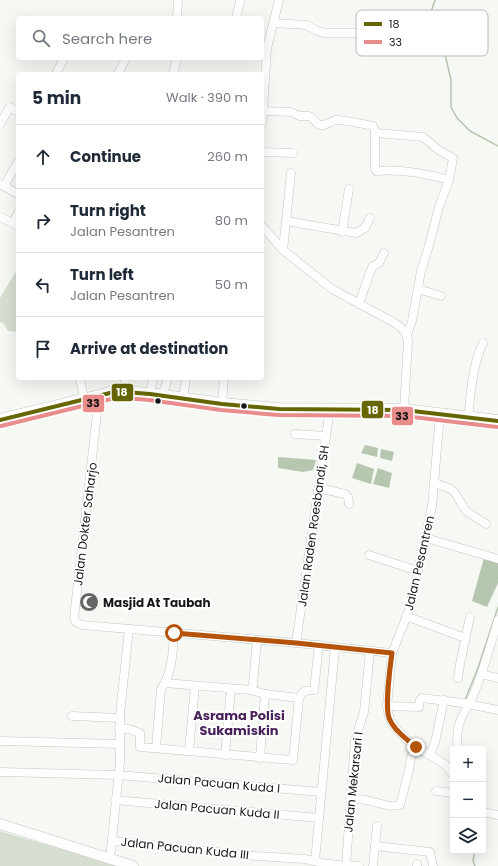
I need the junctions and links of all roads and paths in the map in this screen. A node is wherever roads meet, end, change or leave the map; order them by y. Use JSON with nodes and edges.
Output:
{"nodes":[{"id":1,"x":178,"y":0,"type":"edge"},
{"id":2,"x":279,"y":0,"type":"edge"},
{"id":3,"x":240,"y":1,"type":"edge"},
{"id":4,"x":177,"y":16,"type":"edge"},
{"id":5,"x":236,"y":16,"type":"edge"},
{"id":6,"x":274,"y":23,"type":"junction"},
{"id":7,"x":356,"y":33,"type":"edge"},
{"id":8,"x":265,"y":48,"type":"edge"},
{"id":9,"x":63,"y":60,"type":"edge"},
{"id":10,"x":125,"y":60,"type":"edge"},
{"id":11,"x":176,"y":60,"type":"edge"},
{"id":12,"x":57,"y":72,"type":"edge"},
{"id":13,"x":119,"y":72,"type":"edge"},
{"id":14,"x":174,"y":72,"type":"edge"},
{"id":15,"x":264,"y":72,"type":"edge"},
{"id":16,"x":16,"y":111,"type":"edge"},
{"id":17,"x":264,"y":111,"type":"edge"},
{"id":18,"x":0,"y":124,"type":"edge"},
{"id":19,"x":375,"y":132,"type":"junction"},
{"id":20,"x":264,"y":152,"type":"edge"},
{"id":21,"x":293,"y":153,"type":"dead end"},
{"id":22,"x":16,"y":165,"type":"edge"},
{"id":23,"x":291,"y":172,"type":"dead end"},
{"id":24,"x":449,"y":180,"type":"junction"},
{"id":25,"x":2,"y":185,"type":"edge"},
{"id":26,"x":349,"y":189,"type":"dead end"},
{"id":27,"x":16,"y":193,"type":"edge"},
{"id":28,"x":0,"y":217,"type":"edge"},
{"id":29,"x":370,"y":218,"type":"dead end"},
{"id":30,"x":286,"y":221,"type":"junction"},
{"id":31,"x":16,"y":224,"type":"edge"},
{"id":32,"x":264,"y":228,"type":"edge"},
{"id":33,"x":342,"y":232,"type":"junction"},
{"id":34,"x":283,"y":250,"type":"junction"},
{"id":35,"x":384,"y":253,"type":"dead end"},
{"id":36,"x":418,"y":289,"type":"junction"},
{"id":37,"x":441,"y":296,"type":"dead end"},
{"id":38,"x":359,"y":304,"type":"junction"},
{"id":39,"x":407,"y":335,"type":"junction"},
{"id":40,"x":483,"y":343,"type":"dead end"},
{"id":41,"x":80,"y":380,"type":"edge"},
{"id":42,"x":125,"y":380,"type":"edge"},
{"id":43,"x":154,"y":380,"type":"edge"},
{"id":44,"x":167,"y":380,"type":"edge"},
{"id":45,"x":186,"y":380,"type":"edge"},
{"id":46,"x":224,"y":380,"type":"edge"},
{"id":47,"x":125,"y":392,"type":"junction"},
{"id":48,"x":156,"y":395,"type":"junction"},
{"id":49,"x":99,"y":396,"type":"junction"},
{"id":50,"x":84,"y":399,"type":"junction"},
{"id":51,"x":183,"y":399,"type":"junction"},
{"id":52,"x":222,"y":404,"type":"junction"},
{"id":53,"x":330,"y":409,"type":"junction"},
{"id":54,"x":404,"y":410,"type":"junction"},
{"id":55,"x":440,"y":414,"type":"junction"},
{"id":56,"x":468,"y":418,"type":"junction"},
{"id":57,"x":0,"y":420,"type":"edge"},
{"id":58,"x":498,"y":421,"type":"edge"},
{"id":59,"x":296,"y":434,"type":"dead end"},
{"id":60,"x":326,"y":436,"type":"junction"},
{"id":61,"x":435,"y":483,"type":"junction"},
{"id":62,"x":319,"y":488,"type":"junction"},
{"id":63,"x":349,"y":504,"type":"dead end"},
{"id":64,"x":486,"y":524,"type":"dead end"},
{"id":65,"x":426,"y":538,"type":"junction"},
{"id":66,"x":369,"y":555,"type":"dead end"},
{"id":67,"x":498,"y":559,"type":"edge"},
{"id":68,"x":418,"y":571,"type":"junction"},
{"id":69,"x":406,"y":616,"type":"junction"},
{"id":70,"x":470,"y":617,"type":"dead end"},
{"id":71,"x":498,"y":620,"type":"edge"},
{"id":72,"x":129,"y":629,"type":"junction"},
{"id":73,"x":174,"y":633,"type":"junction"},
{"id":74,"x":465,"y":638,"type":"junction"},
{"id":75,"x":257,"y":640,"type":"junction"},
{"id":76,"x":296,"y":643,"type":"junction"},
{"id":77,"x":319,"y":645,"type":"junction"},
{"id":78,"x":335,"y":648,"type":"junction"},
{"id":79,"x":370,"y":651,"type":"junction"},
{"id":80,"x":392,"y":653,"type":"junction"},
{"id":81,"x":481,"y":674,"type":"junction"},
{"id":82,"x":458,"y":678,"type":"dead end"},
{"id":83,"x":498,"y":678,"type":"edge"},
{"id":84,"x":165,"y":683,"type":"junction"},
{"id":85,"x":195,"y":686,"type":"junction"},
{"id":86,"x":231,"y":689,"type":"junction"},
{"id":87,"x":251,"y":690,"type":"junction"},
{"id":88,"x":265,"y":694,"type":"junction"},
{"id":89,"x":299,"y":698,"type":"junction"},
{"id":90,"x":444,"y":700,"type":"junction"},
{"id":91,"x":466,"y":703,"type":"junction"},
{"id":92,"x":387,"y":706,"type":"junction"},
{"id":93,"x":498,"y":710,"type":"edge"},
{"id":94,"x":72,"y":716,"type":"dead end"},
{"id":95,"x":120,"y":718,"type":"junction"},
{"id":96,"x":119,"y":728,"type":"junction"},
{"id":97,"x":0,"y":741,"type":"edge"},
{"id":98,"x":119,"y":744,"type":"junction"},
{"id":99,"x":458,"y":746,"type":"edge"},
{"id":100,"x":416,"y":747,"type":"junction"},
{"id":101,"x":156,"y":748,"type":"junction"},
{"id":102,"x":189,"y":751,"type":"junction"},
{"id":103,"x":225,"y":755,"type":"junction"},
{"id":104,"x":430,"y":755,"type":"junction"},
{"id":105,"x":260,"y":758,"type":"junction"},
{"id":106,"x":450,"y":770,"type":"edge"},
{"id":107,"x":0,"y":772,"type":"edge"},
{"id":108,"x":118,"y":775,"type":"junction"},
{"id":109,"x":436,"y":791,"type":"dead end"},
{"id":110,"x":321,"y":792,"type":"junction"},
{"id":111,"x":450,"y":793,"type":"edge"},
{"id":112,"x":350,"y":798,"type":"junction"},
{"id":113,"x":116,"y":800,"type":"junction"},
{"id":114,"x":486,"y":813,"type":"edge"},
{"id":115,"x":498,"y":815,"type":"edge"},
{"id":116,"x":319,"y":818,"type":"junction"},
{"id":117,"x":0,"y":824,"type":"edge"},
{"id":118,"x":377,"y":826,"type":"dead end"},
{"id":119,"x":112,"y":841,"type":"junction"},
{"id":120,"x":375,"y":846,"type":"junction"},
{"id":121,"x":110,"y":859,"type":"junction"},
{"id":122,"x":315,"y":861,"type":"junction"},
{"id":123,"x":304,"y":863,"type":"edge"},
{"id":124,"x":133,"y":866,"type":"edge"},
{"id":125,"x":346,"y":866,"type":"edge"},
{"id":126,"x":359,"y":866,"type":"edge"},
{"id":127,"x":373,"y":866,"type":"edge"},
{"id":128,"x":433,"y":866,"type":"edge"}],
"edges":[{"from":1,"to":4,"type":"street"},
{"from":2,"to":6,"type":"street"},
{"from":3,"to":5,"type":"street"},
{"from":6,"to":7,"type":"street"},
{"from":6,"to":8,"type":"street"},
{"from":8,"to":15,"type":"street"},
{"from":9,"to":12,"type":"street"},
{"from":10,"to":13,"type":"street"},
{"from":11,"to":14,"type":"street"},
{"from":16,"to":18,"type":"street"},
{"from":17,"to":19,"type":"street"},
{"from":19,"to":24,"type":"street"},
{"from":19,"to":24,"type":"street"},
{"from":20,"to":21,"type":"street"},
{"from":22,"to":25,"type":"street"},
{"from":23,"to":30,"type":"street"},
{"from":24,"to":36,"type":"street"},
{"from":25,"to":27,"type":"street"},
{"from":26,"to":33,"type":"street"},
{"from":28,"to":31,"type":"street"},
{"from":29,"to":33,"type":"street"},
{"from":30,"to":33,"type":"street"},
{"from":30,"to":34,"type":"street"},
{"from":32,"to":34,"type":"street"},
{"from":34,"to":38,"type":"street"},
{"from":35,"to":38,"type":"street"},
{"from":36,"to":37,"type":"street"},
{"from":36,"to":39,"type":"street"},
{"from":38,"to":39,"type":"street"},
{"from":39,"to":54,"type":"street"},
{"from":40,"to":56,"type":"street"},
{"from":41,"to":50,"type":"street"},
{"from":42,"to":47,"type":"street"},
{"from":43,"to":48,"type":"street"},
{"from":44,"to":48,"type":"street"},
{"from":45,"to":51,"type":"street"},
{"from":46,"to":52,"type":"street"},
{"from":47,"to":48,"type":"highway"},
{"from":47,"to":49,"type":"highway"},
{"from":48,"to":51,"type":"highway"},
{"from":49,"to":50,"type":"highway"},
{"from":49,"to":72,"type":"street","name":"Jalan Dokter Saharjo"},
{"from":50,"to":57,"type":"highway"},
{"from":51,"to":52,"type":"highway"},
{"from":52,"to":53,"type":"highway"},
{"from":53,"to":54,"type":"highway"},
{"from":53,"to":60,"type":"street","name":"Jalan Raden Roesbandi, SH"},
{"from":54,"to":55,"type":"highway"},
{"from":55,"to":56,"type":"highway"},
{"from":55,"to":61,"type":"street","name":"Jalan Pesantren"},
{"from":56,"to":58,"type":"highway"},
{"from":59,"to":60,"type":"street"},
{"from":60,"to":62,"type":"street","name":"Jalan Raden Roesbandi, SH"},
{"from":61,"to":64,"type":"street"},
{"from":61,"to":65,"type":"street","name":"Jalan Pesantren"},
{"from":62,"to":63,"type":"street"},
{"from":62,"to":76,"type":"street","name":"Jalan Raden Roesbandi, SH"},
{"from":65,"to":67,"type":"street"},
{"from":65,"to":68,"type":"street","name":"Jalan Pesantren"},
{"from":66,"to":68,"type":"street"},
{"from":68,"to":69,"type":"street","name":"Jalan Pesantren"},
{"from":69,"to":74,"type":"street"},
{"from":69,"to":80,"type":"street","name":"Jalan Pesantren"},
{"from":70,"to":74,"type":"street"},
{"from":71,"to":81,"type":"street"},
{"from":72,"to":73,"type":"street","name":"Jalan Dokter Saharjo"},
{"from":72,"to":95,"type":"street"},
{"from":73,"to":75,"type":"street","name":"Jalan Dokter Saharjo"},
{"from":73,"to":84,"type":"street"},
{"from":74,"to":82,"type":"street"},
{"from":75,"to":76,"type":"street","name":"Jalan Dokter Saharjo"},
{"from":75,"to":87,"type":"street"},
{"from":76,"to":77,"type":"street","name":"Jalan Dokter Saharjo"},
{"from":77,"to":78,"type":"street","name":"Jalan Dokter Saharjo"},
{"from":77,"to":89,"type":"street"},
{"from":78,"to":79,"type":"street","name":"Jalan Dokter Saharjo"},
{"from":78,"to":110,"type":"street"},
{"from":79,"to":80,"type":"street","name":"Jalan Dokter Saharjo"},
{"from":79,"to":112,"type":"street","name":"Jalan Mekarsari I"},
{"from":80,"to":92,"type":"street","name":"Jalan Pesantren"},
{"from":81,"to":83,"type":"street"},
{"from":81,"to":91,"type":"street"},
{"from":84,"to":85,"type":"street"},
{"from":84,"to":101,"type":"street"},
{"from":85,"to":86,"type":"street"},
{"from":85,"to":102,"type":"street"},
{"from":86,"to":87,"type":"street"},
{"from":86,"to":103,"type":"street"},
{"from":87,"to":88,"type":"street"},
{"from":88,"to":89,"type":"street"},
{"from":88,"to":105,"type":"street"},
{"from":89,"to":105,"type":"street"},
{"from":90,"to":91,"type":"street"},
{"from":90,"to":92,"type":"street"},
{"from":90,"to":104,"type":"street"},
{"from":91,"to":93,"type":"street"},
{"from":91,"to":99,"type":"street"},
{"from":92,"to":100,"type":"street","name":"Jalan Pesantren"},
{"from":94,"to":95,"type":"street"},
{"from":95,"to":96,"type":"street"},
{"from":96,"to":98,"type":"street"},
{"from":96,"to":101,"type":"street"},
{"from":97,"to":98,"type":"street"},
{"from":98,"to":108,"type":"street"},
{"from":100,"to":104,"type":"street","name":"Jalan Pesantren"},
{"from":100,"to":112,"type":"street"},
{"from":101,"to":102,"type":"street"},
{"from":102,"to":103,"type":"street"},
{"from":103,"to":105,"type":"street"},
{"from":104,"to":106,"type":"street","name":"Jalan Pesantren"},
{"from":107,"to":108,"type":"street","name":"Jalan Pacuan Kuda I"},
{"from":108,"to":110,"type":"street","name":"Jalan Pacuan Kuda I"},
{"from":108,"to":113,"type":"street"},
{"from":109,"to":111,"type":"street"},
{"from":110,"to":116,"type":"street"},
{"from":112,"to":125,"type":"street","name":"Jalan Mekarsari I"},
{"from":113,"to":116,"type":"street","name":"Jalan Pacuan Kuda II"},
{"from":113,"to":119,"type":"street"},
{"from":114,"to":115,"type":"street"},
{"from":116,"to":122,"type":"street"},
{"from":117,"to":121,"type":"main road"},
{"from":118,"to":120,"type":"street"},
{"from":119,"to":121,"type":"street"},
{"from":119,"to":123,"type":"street","name":"Jalan Pacuan Kuda III"},
{"from":120,"to":127,"type":"street"},
{"from":120,"to":128,"type":"street"},
{"from":121,"to":124,"type":"main road"},
{"from":122,"to":123,"type":"street","name":"Jalan Pacuan Kuda III"},
{"from":122,"to":125,"type":"street","name":"Jalan Pacuan Kuda III"},
{"from":125,"to":126,"type":"street","name":"Jalan Pacuan Kuda III"}]}
